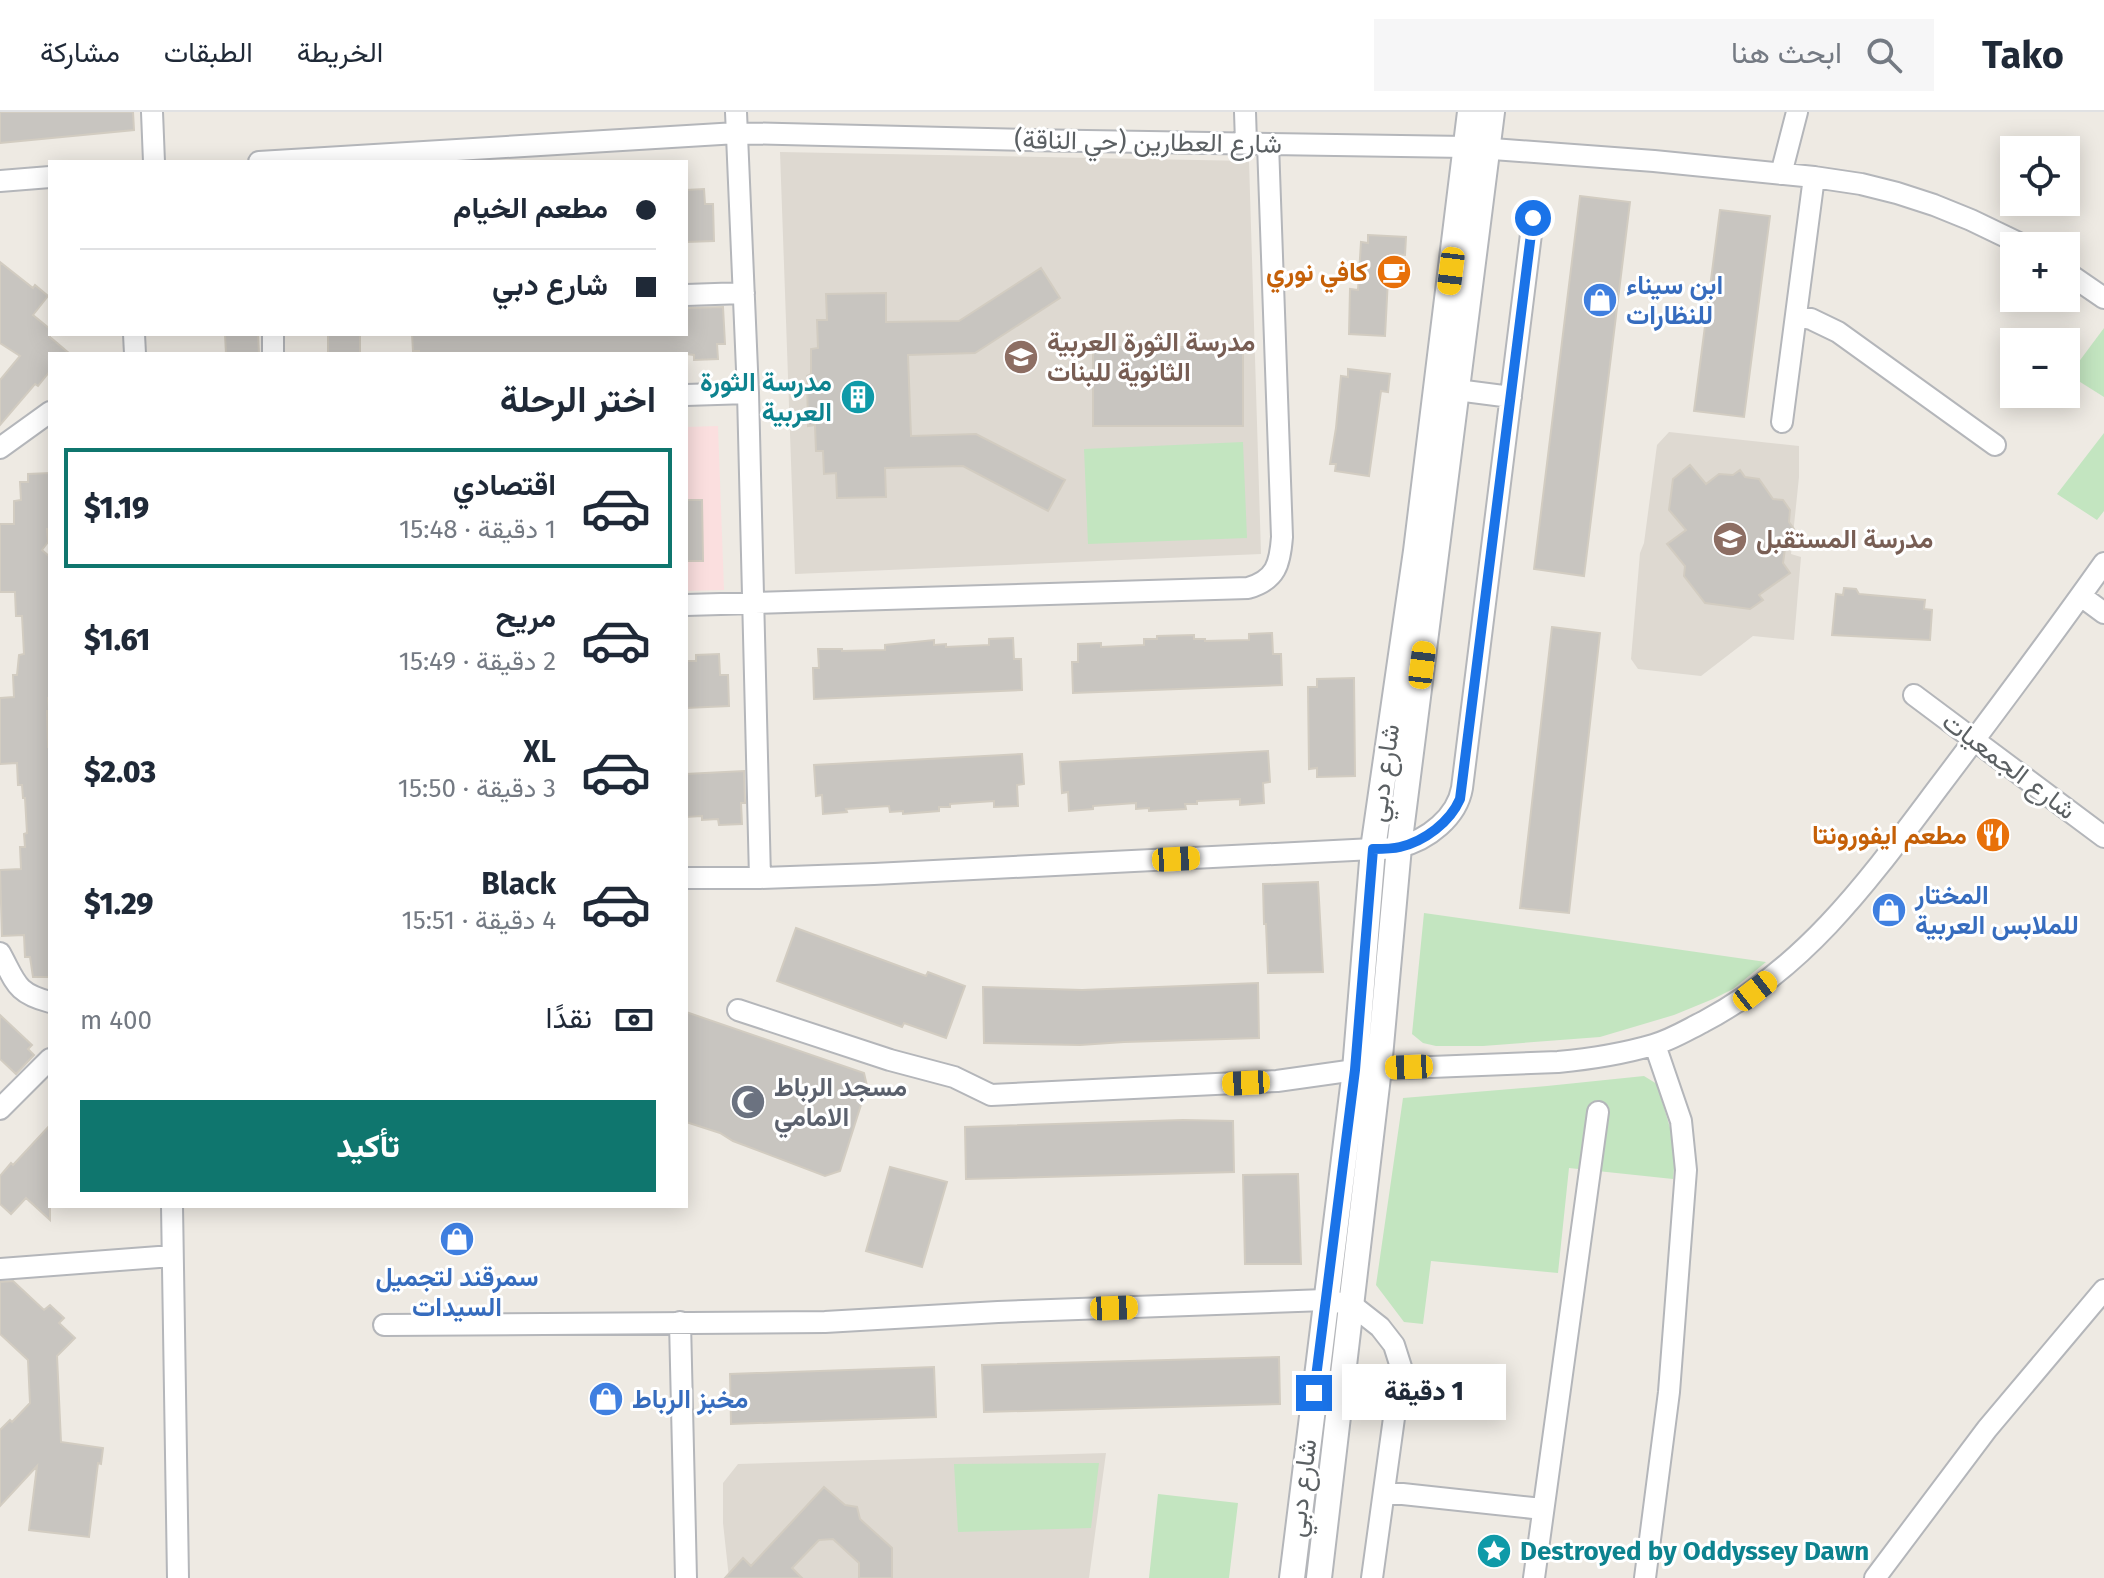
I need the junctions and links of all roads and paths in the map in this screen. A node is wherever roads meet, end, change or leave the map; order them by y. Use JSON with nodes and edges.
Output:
{"nodes":[{"id":1,"x":152,"y":112,"type":"edge"},
{"id":2,"x":1245,"y":112,"type":"edge"},
{"id":3,"x":1470,"y":112,"type":"edge"},
{"id":4,"x":1492,"y":112,"type":"edge"},
{"id":5,"x":1797,"y":112,"type":"edge"},
{"id":6,"x":736,"y":122,"type":"edge"},
{"id":7,"x":1246,"y":143,"type":"junction"},
{"id":8,"x":1268,"y":144,"type":"junction"},
{"id":9,"x":1477,"y":147,"type":"junction"},
{"id":10,"x":372,"y":159,"type":"edge"},
{"id":11,"x":154,"y":160,"type":"edge"},
{"id":12,"x":334,"y":160,"type":"edge"},
{"id":13,"x":1781,"y":174,"type":"junction"},
{"id":14,"x":48,"y":177,"type":"edge"},
{"id":15,"x":1814,"y":177,"type":"junction"},
{"id":16,"x":0,"y":181,"type":"edge"},
{"id":17,"x":1533,"y":218,"type":"dead end"},
{"id":18,"x":2000,"y":234,"type":"edge"},
{"id":19,"x":2080,"y":282,"type":"edge"},
{"id":20,"x":744,"y":293,"type":"junction"},
{"id":21,"x":688,"y":295,"type":"edge"},
{"id":22,"x":2104,"y":298,"type":"edge"},
{"id":23,"x":1796,"y":316,"type":"junction"},
{"id":24,"x":1457,"y":390,"type":"junction"},
{"id":25,"x":748,"y":393,"type":"junction"},
{"id":26,"x":688,"y":395,"type":"edge"},
{"id":27,"x":1511,"y":397,"type":"junction"},
{"id":28,"x":48,"y":413,"type":"edge"},
{"id":29,"x":1782,"y":422,"type":"dead end"},
{"id":30,"x":1995,"y":445,"type":"dead end"},
{"id":31,"x":0,"y":448,"type":"edge"},
{"id":32,"x":2104,"y":563,"type":"edge"},
{"id":33,"x":2081,"y":596,"type":"junction"},
{"id":34,"x":754,"y":603,"type":"junction"},
{"id":35,"x":688,"y":605,"type":"edge"},
{"id":36,"x":2104,"y":613,"type":"edge"},
{"id":37,"x":1914,"y":695,"type":"dead end"},
{"id":38,"x":1975,"y":740,"type":"junction"},
{"id":39,"x":2104,"y":837,"type":"edge"},
{"id":40,"x":1399,"y":847,"type":"junction"},
{"id":41,"x":1373,"y":849,"type":"junction"},
{"id":42,"x":688,"y":878,"type":"edge"},
{"id":43,"x":760,"y":878,"type":"junction"},
{"id":44,"x":0,"y":953,"type":"edge"},
{"id":45,"x":48,"y":1001,"type":"edge"},
{"id":46,"x":738,"y":1010,"type":"dead end"},
{"id":47,"x":1655,"y":1045,"type":"junction"},
{"id":48,"x":48,"y":1061,"type":"edge"},
{"id":49,"x":1367,"y":1069,"type":"junction"},
{"id":50,"x":0,"y":1109,"type":"edge"},
{"id":51,"x":1598,"y":1112,"type":"dead end"},
{"id":52,"x":172,"y":1208,"type":"edge"},
{"id":53,"x":172,"y":1256,"type":"junction"},
{"id":54,"x":0,"y":1269,"type":"edge"},
{"id":55,"x":2104,"y":1290,"type":"edge"},
{"id":56,"x":1325,"y":1300,"type":"junction"},
{"id":57,"x":1352,"y":1305,"type":"junction"},
{"id":58,"x":680,"y":1322,"type":"junction"},
{"id":59,"x":384,"y":1325,"type":"dead end"},
{"id":60,"x":1384,"y":1492,"type":"junction"},
{"id":61,"x":1542,"y":1509,"type":"junction"},
{"id":62,"x":178,"y":1578,"type":"edge"},
{"id":63,"x":686,"y":1578,"type":"edge"},
{"id":64,"x":1292,"y":1578,"type":"edge"},
{"id":65,"x":1319,"y":1578,"type":"edge"},
{"id":66,"x":1372,"y":1578,"type":"edge"},
{"id":67,"x":1534,"y":1578,"type":"edge"},
{"id":68,"x":1545,"y":1578,"type":"edge"},
{"id":69,"x":1645,"y":1578,"type":"edge"},
{"id":70,"x":1875,"y":1578,"type":"edge"}],
"edges":[{"from":1,"to":11,"type":"street"},
{"from":2,"to":7,"type":"street"},
{"from":3,"to":9,"type":"street","name":"شارع دبي"},
{"from":4,"to":9,"type":"street","name":"شارع دبي"},
{"from":5,"to":13,"type":"street"},
{"from":6,"to":7,"type":"street","name":"شارع العطارين (حي الناقة)"},
{"from":6,"to":10,"type":"street","name":"شارع العطارين (حي الناقة)"},
{"from":6,"to":20,"type":"street"},
{"from":7,"to":8,"type":"street","name":"شارع العطارين (حي الناقة)"},
{"from":8,"to":9,"type":"street","name":"شارع العطارين (حي الناقة)"},
{"from":8,"to":34,"type":"street"},
{"from":9,"to":13,"type":"street","name":"شارع العطارين (حي الناقة)"},
{"from":9,"to":24,"type":"street","name":"شارع دبي"},
{"from":9,"to":41,"type":"street","name":"شارع دبي"},
{"from":10,"to":12,"type":"street","name":"شارع العطارين (حي الناقة)"},
{"from":13,"to":15,"type":"street","name":"شارع العطارين (حي الناقة)"},
{"from":14,"to":16,"type":"street"},
{"from":15,"to":18,"type":"street","name":"شارع العطارين (حي الناقة)"},
{"from":15,"to":23,"type":"street"},
{"from":17,"to":27,"type":"street"},
{"from":19,"to":22,"type":"street"},
{"from":20,"to":21,"type":"street"},
{"from":20,"to":25,"type":"street"},
{"from":23,"to":29,"type":"street"},
{"from":23,"to":30,"type":"street"},
{"from":24,"to":27,"type":"street"},
{"from":24,"to":40,"type":"street","name":"شارع دبي"},
{"from":25,"to":26,"type":"street"},
{"from":25,"to":34,"type":"street"},
{"from":27,"to":40,"type":"street"},
{"from":28,"to":31,"type":"street"},
{"from":32,"to":33,"type":"street"},
{"from":33,"to":36,"type":"street"},
{"from":33,"to":38,"type":"street"},
{"from":34,"to":35,"type":"street"},
{"from":34,"to":43,"type":"street"},
{"from":37,"to":38,"type":"street","name":"شارع الجمعيات"},
{"from":38,"to":39,"type":"street","name":"شارع الجمعيات"},
{"from":38,"to":47,"type":"street"},
{"from":40,"to":41,"type":"street"},
{"from":40,"to":49,"type":"street","name":"شارع دبي"},
{"from":41,"to":43,"type":"street"},
{"from":41,"to":49,"type":"street","name":"شارع دبي"},
{"from":42,"to":43,"type":"street"},
{"from":44,"to":45,"type":"street"},
{"from":46,"to":49,"type":"street"},
{"from":47,"to":49,"type":"street"},
{"from":47,"to":69,"type":"street"},
{"from":48,"to":50,"type":"street"},
{"from":49,"to":56,"type":"street","name":"شارع دبي"},
{"from":49,"to":57,"type":"street","name":"شارع دبي"},
{"from":51,"to":61,"type":"street"},
{"from":52,"to":53,"type":"street"},
{"from":53,"to":54,"type":"street"},
{"from":53,"to":62,"type":"street"},
{"from":55,"to":70,"type":"street"},
{"from":56,"to":57,"type":"street"},
{"from":56,"to":58,"type":"street"},
{"from":56,"to":64,"type":"street","name":"شارع دبي"},
{"from":57,"to":60,"type":"street"},
{"from":57,"to":65,"type":"street","name":"شارع دبي"},
{"from":58,"to":59,"type":"street"},
{"from":58,"to":63,"type":"street"},
{"from":60,"to":61,"type":"street"},
{"from":60,"to":66,"type":"street"},
{"from":61,"to":67,"type":"street"},
{"from":67,"to":68,"type":"street"}]}
